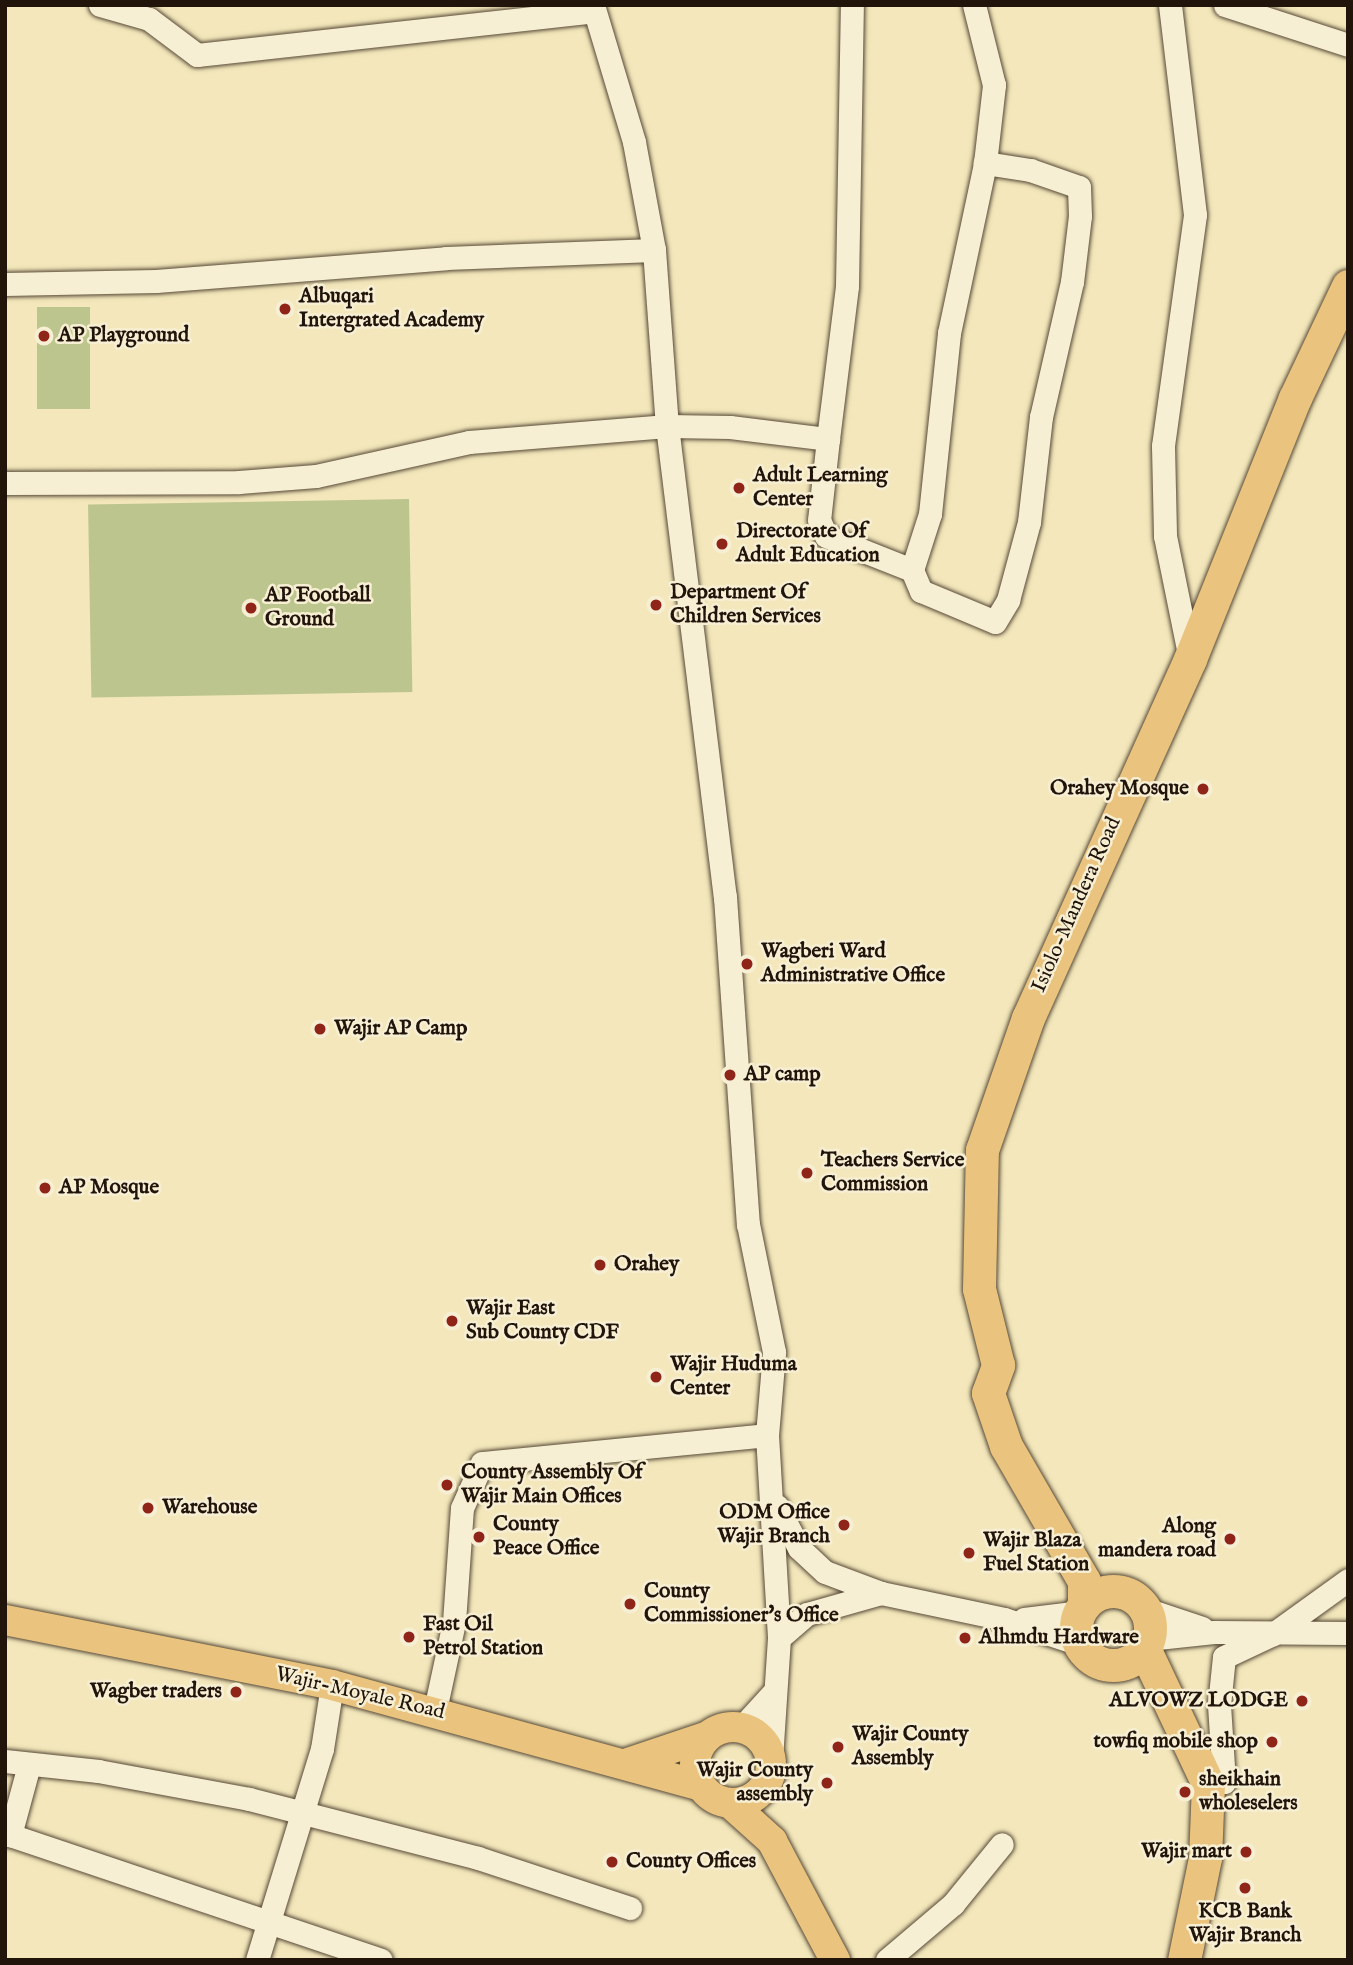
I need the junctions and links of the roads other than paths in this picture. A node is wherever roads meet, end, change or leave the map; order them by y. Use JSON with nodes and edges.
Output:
{"nodes":[{"id":1,"x":100,"y":5,"type":"edge"},
{"id":2,"x":852,"y":5,"type":"edge"},
{"id":3,"x":974,"y":5,"type":"edge"},
{"id":4,"x":1170,"y":5,"type":"edge"},
{"id":5,"x":1225,"y":5,"type":"edge"},
{"id":6,"x":594,"y":8,"type":"edge"},
{"id":7,"x":1348,"y":45,"type":"edge"},
{"id":8,"x":985,"y":163,"type":"junction"},
{"id":9,"x":654,"y":250,"type":"junction"},
{"id":10,"x":5,"y":284,"type":"edge"},
{"id":11,"x":1348,"y":286,"type":"edge"},
{"id":12,"x":667,"y":426,"type":"junction"},
{"id":13,"x":828,"y":439,"type":"junction"},
{"id":14,"x":5,"y":483,"type":"edge"},
{"id":15,"x":912,"y":570,"type":"junction"},
{"id":16,"x":1190,"y":659,"type":"junction"},
{"id":17,"x":767,"y":1435,"type":"junction"},
{"id":18,"x":774,"y":1500,"type":"junction"},
{"id":19,"x":1062,"y":1539,"type":"junction"},
{"id":20,"x":1348,"y":1580,"type":"edge"},
{"id":21,"x":881,"y":1593,"type":"junction"},
{"id":22,"x":1004,"y":1619,"type":"junction"},
{"id":23,"x":5,"y":1620,"type":"edge"},
{"id":24,"x":1139,"y":1622,"type":"junction"},
{"id":25,"x":1087,"y":1631,"type":"junction"},
{"id":26,"x":1348,"y":1633,"type":"edge"},
{"id":27,"x":1273,"y":1634,"type":"junction"},
{"id":28,"x":779,"y":1638,"type":"junction"},
{"id":29,"x":332,"y":1685,"type":"junction"},
{"id":30,"x":774,"y":1692,"type":"junction"},
{"id":31,"x":1169,"y":1706,"type":"junction"},
{"id":32,"x":435,"y":1710,"type":"junction"},
{"id":33,"x":741,"y":1728,"type":"junction"},
{"id":34,"x":708,"y":1736,"type":"junction"},
{"id":35,"x":5,"y":1762,"type":"edge"},
{"id":36,"x":628,"y":1763,"type":"junction"},
{"id":37,"x":29,"y":1765,"type":"junction"},
{"id":38,"x":769,"y":1770,"type":"junction"},
{"id":39,"x":1208,"y":1784,"type":"junction"},
{"id":40,"x":701,"y":1786,"type":"junction"},
{"id":41,"x":730,"y":1803,"type":"junction"},
{"id":42,"x":303,"y":1814,"type":"junction"},
{"id":43,"x":772,"y":1841,"type":"junction"},
{"id":44,"x":1002,"y":1844,"type":"dead end"},
{"id":45,"x":630,"y":1908,"type":"dead end"},
{"id":46,"x":269,"y":1926,"type":"junction"},
{"id":47,"x":257,"y":1960,"type":"edge"},
{"id":48,"x":381,"y":1960,"type":"edge"},
{"id":49,"x":835,"y":1960,"type":"edge"},
{"id":50,"x":887,"y":1960,"type":"edge"},
{"id":51,"x":1184,"y":1960,"type":"edge"}],
"edges":[{"from":1,"to":6,"type":"street"},
{"from":2,"to":13,"type":"street"},
{"from":3,"to":8,"type":"street"},
{"from":4,"to":16,"type":"street"},
{"from":5,"to":7,"type":"street"},
{"from":6,"to":9,"type":"street"},
{"from":8,"to":15,"type":"street"},
{"from":8,"to":15,"type":"street"},
{"from":9,"to":10,"type":"street"},
{"from":9,"to":12,"type":"street"},
{"from":11,"to":16,"type":"highway","name":"Isiolo-Mandera Road"},
{"from":12,"to":13,"type":"street"},
{"from":12,"to":14,"type":"street"},
{"from":12,"to":17,"type":"street"},
{"from":13,"to":15,"type":"street"},
{"from":16,"to":19,"type":"highway","name":"Isiolo-Mandera Road"},
{"from":17,"to":18,"type":"street"},
{"from":17,"to":32,"type":"street"},
{"from":18,"to":21,"type":"street"},
{"from":18,"to":28,"type":"street"},
{"from":19,"to":24,"type":"highway","name":"Isiolo-Mandera Road"},
{"from":19,"to":25,"type":"highway","name":"Isiolo-Mandera Road"},
{"from":20,"to":27,"type":"street"},
{"from":21,"to":22,"type":"street"},
{"from":21,"to":28,"type":"street"},
{"from":22,"to":25,"type":"street"},
{"from":22,"to":25,"type":"street"},
{"from":23,"to":29,"type":"main road","name":"Wajir-Moyale Road"},
{"from":24,"to":25,"type":"highway"},
{"from":24,"to":25,"type":"highway"},
{"from":24,"to":27,"type":"street"},
{"from":24,"to":31,"type":"highway","name":"Isiolo-Mandera Road"},
{"from":25,"to":31,"type":"highway","name":"Isiolo-Mandera Road"},
{"from":26,"to":27,"type":"street"},
{"from":27,"to":39,"type":"street"},
{"from":28,"to":30,"type":"street"},
{"from":29,"to":32,"type":"main road","name":"Wajir-Moyale Road"},
{"from":29,"to":42,"type":"street"},
{"from":30,"to":33,"type":"street"},
{"from":30,"to":38,"type":"street"},
{"from":31,"to":39,"type":"highway","name":"Isiolo-Mandera Road"},
{"from":32,"to":36,"type":"main road","name":"Wajir-Moyale Road"},
{"from":33,"to":34,"type":"main road"},
{"from":33,"to":38,"type":"main road"},
{"from":34,"to":36,"type":"main road"},
{"from":34,"to":40,"type":"main road"},
{"from":35,"to":37,"type":"street"},
{"from":36,"to":40,"type":"main road","name":"Wajir-Moyale Road"},
{"from":37,"to":42,"type":"street"},
{"from":37,"to":46,"type":"street"},
{"from":38,"to":41,"type":"main road"},
{"from":38,"to":43,"type":"main road"},
{"from":39,"to":51,"type":"highway","name":"Isiolo-Mandera Road"},
{"from":40,"to":41,"type":"main road"},
{"from":41,"to":43,"type":"main road"},
{"from":42,"to":45,"type":"street"},
{"from":42,"to":46,"type":"street"},
{"from":43,"to":49,"type":"main road"},
{"from":44,"to":50,"type":"street"},
{"from":46,"to":47,"type":"street"},
{"from":46,"to":48,"type":"street"}]}
